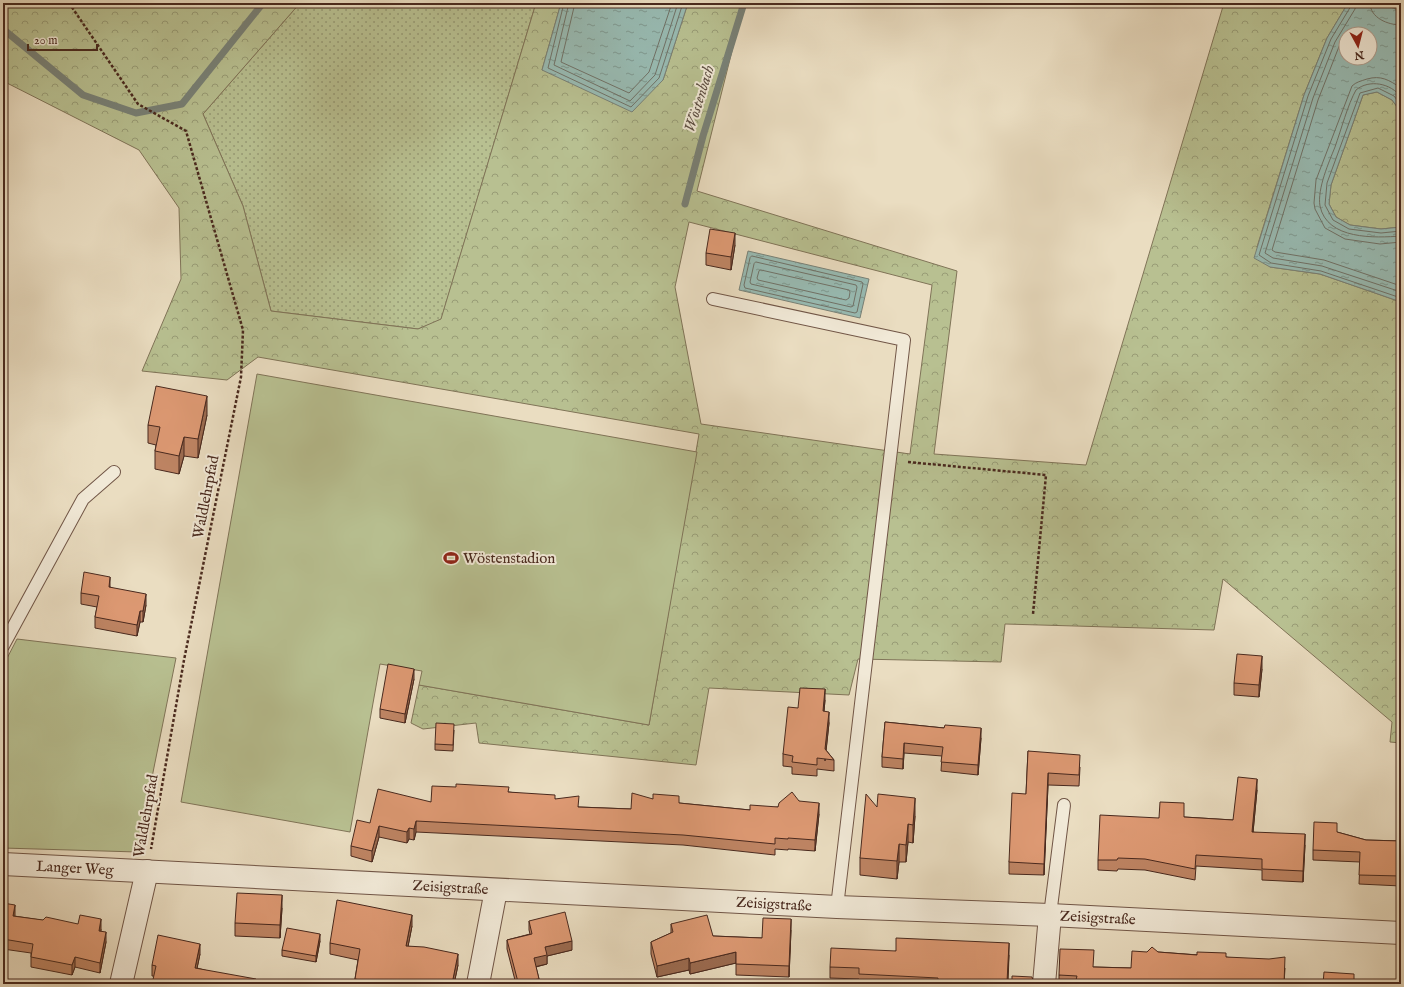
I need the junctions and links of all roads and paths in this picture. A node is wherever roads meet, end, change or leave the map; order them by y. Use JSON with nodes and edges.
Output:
{"nodes":[{"id":1,"x":69,"y":3,"type":"edge"},
{"id":2,"x":713,"y":299,"type":"dead end"},
{"id":3,"x":890,"y":461,"type":"junction"},
{"id":4,"x":114,"y":472,"type":"dead end"},
{"id":5,"x":1033,"y":614,"type":"dead end"},
{"id":6,"x":3,"y":646,"type":"edge"},
{"id":7,"x":1064,"y":805,"type":"dead end"},
{"id":8,"x":3,"y":864,"type":"edge"},
{"id":9,"x":147,"y":871,"type":"junction"},
{"id":10,"x":496,"y":890,"type":"junction"},
{"id":11,"x":837,"y":906,"type":"junction"},
{"id":12,"x":1050,"y":915,"type":"junction"},
{"id":13,"x":1401,"y":933,"type":"edge"},
{"id":14,"x":121,"y":984,"type":"edge"},
{"id":15,"x":478,"y":984,"type":"edge"},
{"id":16,"x":1044,"y":984,"type":"edge"}],
"edges":[{"from":1,"to":9,"type":"path","name":"Waldlehrpfad"},
{"from":2,"to":3,"type":"lane"},
{"from":3,"to":5,"type":"path"},
{"from":3,"to":11,"type":"lane"},
{"from":4,"to":6,"type":"lane"},
{"from":7,"to":12,"type":"lane"},
{"from":8,"to":9,"type":"street","name":"Langer Weg"},
{"from":9,"to":10,"type":"street","name":"Zeisigstraße"},
{"from":9,"to":14,"type":"street"},
{"from":10,"to":11,"type":"street","name":"Zeisigstraße"},
{"from":10,"to":15,"type":"street"},
{"from":11,"to":12,"type":"street","name":"Zeisigstraße"},
{"from":12,"to":13,"type":"street","name":"Zeisigstraße"},
{"from":12,"to":16,"type":"street"}]}
